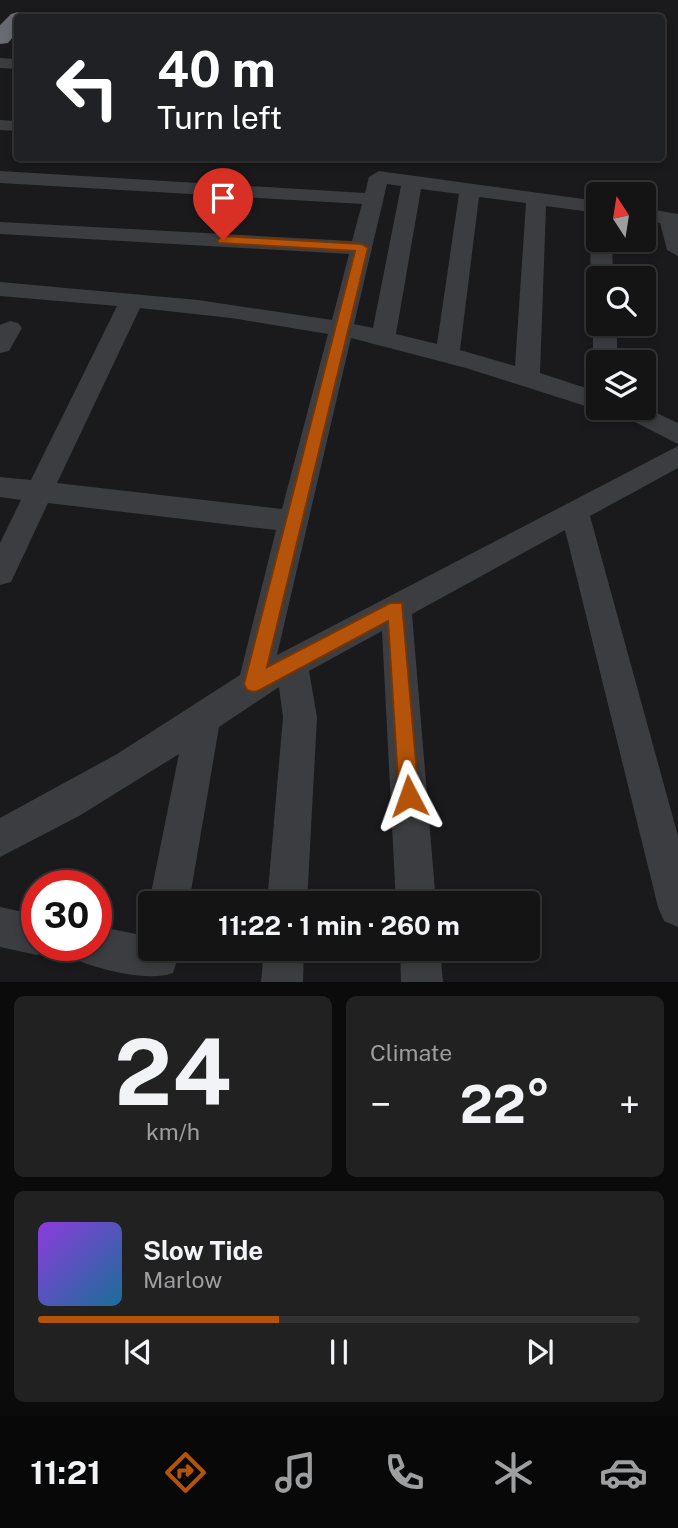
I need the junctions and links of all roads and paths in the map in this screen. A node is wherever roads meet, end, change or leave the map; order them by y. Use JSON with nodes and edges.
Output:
{"nodes":[{"id":1,"x":34,"y":0,"type":"edge"},
{"id":2,"x":16,"y":14,"type":"edge"},
{"id":3,"x":14,"y":16,"type":"edge"},
{"id":4,"x":0,"y":38,"type":"edge"},
{"id":5,"x":0,"y":177,"type":"edge"},
{"id":6,"x":379,"y":178,"type":"edge"},
{"id":7,"x":412,"y":181,"type":"junction"},
{"id":8,"x":470,"y":188,"type":"junction"},
{"id":9,"x":536,"y":198,"type":"junction"},
{"id":10,"x":586,"y":205,"type":"edge"},
{"id":11,"x":656,"y":216,"type":"edge"},
{"id":12,"x":674,"y":219,"type":"edge"},
{"id":13,"x":0,"y":228,"type":"edge"},
{"id":14,"x":362,"y":248,"type":"junction"},
{"id":15,"x":678,"y":250,"type":"edge"},
{"id":16,"x":0,"y":289,"type":"edge"},
{"id":17,"x":131,"y":302,"type":"junction"},
{"id":18,"x":342,"y":328,"type":"junction"},
{"id":19,"x":383,"y":339,"type":"junction"},
{"id":20,"x":447,"y":356,"type":"junction"},
{"id":21,"x":527,"y":377,"type":"junction"},
{"id":22,"x":586,"y":397,"type":"edge"},
{"id":23,"x":651,"y":420,"type":"edge"},
{"id":24,"x":678,"y":435,"type":"edge"},
{"id":25,"x":678,"y":456,"type":"edge"},
{"id":26,"x":0,"y":487,"type":"edge"},
{"id":27,"x":38,"y":492,"type":"junction"},
{"id":28,"x":575,"y":513,"type":"junction"},
{"id":29,"x":293,"y":521,"type":"junction"},
{"id":30,"x":0,"y":573,"type":"edge"},
{"id":31,"x":396,"y":608,"type":"junction"},
{"id":32,"x":292,"y":664,"type":"junction"},
{"id":33,"x":254,"y":684,"type":"junction"},
{"id":34,"x":203,"y":720,"type":"junction"},
{"id":35,"x":0,"y":838,"type":"edge"},
{"id":36,"x":171,"y":891,"type":"edge"},
{"id":37,"x":288,"y":891,"type":"edge"},
{"id":38,"x":415,"y":891,"type":"edge"},
{"id":39,"x":678,"y":907,"type":"edge"},
{"id":40,"x":0,"y":928,"type":"edge"},
{"id":41,"x":21,"y":932,"type":"edge"},
{"id":42,"x":112,"y":950,"type":"edge"},
{"id":43,"x":138,"y":955,"type":"edge"},
{"id":44,"x":283,"y":961,"type":"edge"},
{"id":45,"x":421,"y":961,"type":"edge"},
{"id":46,"x":282,"y":982,"type":"edge"},
{"id":47,"x":422,"y":982,"type":"edge"}],
"edges":[{"from":1,"to":2,"type":"highway"},
{"from":3,"to":4,"type":"highway"},
{"from":5,"to":6,"type":"street"},
{"from":6,"to":7,"type":"street"},
{"from":6,"to":14,"type":"street"},
{"from":7,"to":8,"type":"street"},
{"from":7,"to":19,"type":"street"},
{"from":8,"to":9,"type":"street"},
{"from":8,"to":20,"type":"street"},
{"from":9,"to":10,"type":"street"},
{"from":9,"to":21,"type":"street"},
{"from":11,"to":12,"type":"street"},
{"from":12,"to":15,"type":"street"},
{"from":13,"to":14,"type":"street"},
{"from":14,"to":18,"type":"street"},
{"from":16,"to":17,"type":"street"},
{"from":17,"to":18,"type":"street"},
{"from":17,"to":27,"type":"street"},
{"from":18,"to":19,"type":"street"},
{"from":18,"to":29,"type":"street"},
{"from":19,"to":20,"type":"street"},
{"from":20,"to":21,"type":"street"},
{"from":21,"to":22,"type":"street"},
{"from":23,"to":24,"type":"street"},
{"from":25,"to":28,"type":"street"},
{"from":26,"to":27,"type":"street"},
{"from":27,"to":29,"type":"street"},
{"from":27,"to":30,"type":"street"},
{"from":28,"to":31,"type":"street"},
{"from":28,"to":39,"type":"street"},
{"from":29,"to":33,"type":"street"},
{"from":31,"to":32,"type":"street"},
{"from":31,"to":38,"type":"street"},
{"from":32,"to":33,"type":"street"},
{"from":32,"to":37,"type":"street"},
{"from":33,"to":34,"type":"street"},
{"from":34,"to":35,"type":"street"},
{"from":34,"to":36,"type":"street"},
{"from":40,"to":41,"type":"street"},
{"from":42,"to":43,"type":"street"},
{"from":44,"to":46,"type":"street"},
{"from":45,"to":47,"type":"street"}]}
